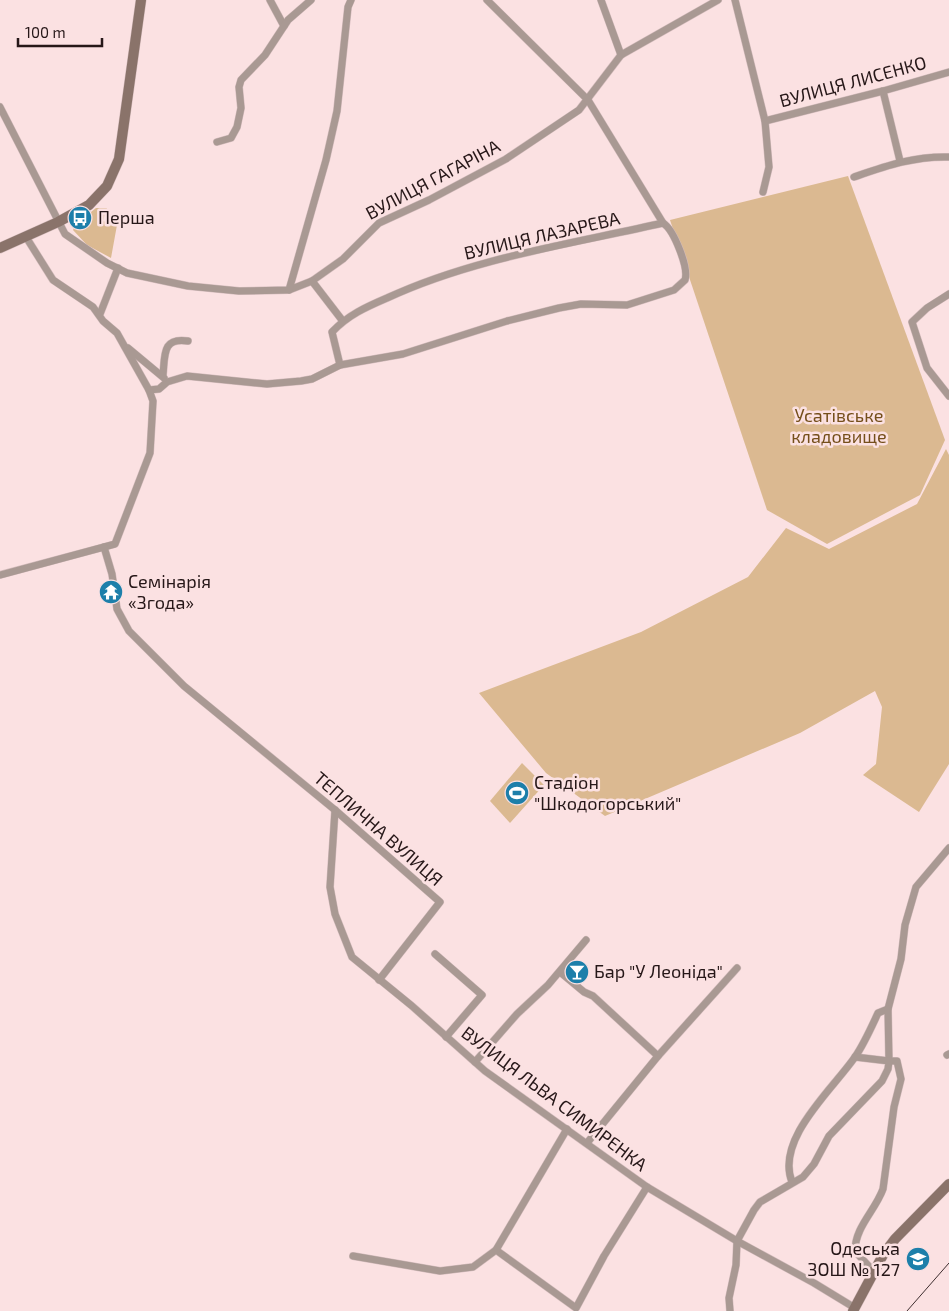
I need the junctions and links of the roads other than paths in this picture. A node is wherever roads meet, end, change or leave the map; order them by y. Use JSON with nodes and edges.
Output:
{"nodes":[{"id":1,"x":141,"y":0,"type":"edge"},
{"id":2,"x":270,"y":0,"type":"edge"},
{"id":3,"x":311,"y":0,"type":"edge"},
{"id":4,"x":352,"y":0,"type":"edge"},
{"id":5,"x":487,"y":0,"type":"edge"},
{"id":6,"x":601,"y":0,"type":"edge"},
{"id":7,"x":718,"y":0,"type":"edge"},
{"id":8,"x":735,"y":0,"type":"edge"},
{"id":9,"x":284,"y":26,"type":"junction"},
{"id":10,"x":621,"y":55,"type":"junction"},
{"id":11,"x":949,"y":72,"type":"edge"},
{"id":12,"x":883,"y":91,"type":"junction"},
{"id":13,"x":588,"y":100,"type":"junction"},
{"id":14,"x":0,"y":107,"type":"edge"},
{"id":15,"x":765,"y":121,"type":"junction"},
{"id":16,"x":217,"y":142,"type":"dead end"},
{"id":17,"x":949,"y":157,"type":"edge"},
{"id":18,"x":900,"y":161,"type":"junction"},
{"id":19,"x":854,"y":178,"type":"dead end"},
{"id":20,"x":763,"y":192,"type":"dead end"},
{"id":21,"x":58,"y":222,"type":"junction"},
{"id":22,"x":663,"y":223,"type":"junction"},
{"id":23,"x":26,"y":237,"type":"junction"},
{"id":24,"x":0,"y":248,"type":"edge"},
{"id":25,"x":118,"y":268,"type":"junction"},
{"id":26,"x":312,"y":281,"type":"junction"},
{"id":27,"x":289,"y":290,"type":"junction"},
{"id":28,"x":949,"y":294,"type":"edge"},
{"id":29,"x":100,"y":314,"type":"junction"},
{"id":30,"x":342,"y":320,"type":"junction"},
{"id":31,"x":188,"y":341,"type":"dead end"},
{"id":32,"x":128,"y":348,"type":"junction"},
{"id":33,"x":340,"y":364,"type":"junction"},
{"id":34,"x":164,"y":378,"type":"junction"},
{"id":35,"x":158,"y":389,"type":"junction"},
{"id":36,"x":149,"y":390,"type":"junction"},
{"id":37,"x":949,"y":396,"type":"edge"},
{"id":38,"x":153,"y":401,"type":"junction"},
{"id":39,"x":104,"y":547,"type":"junction"},
{"id":40,"x":0,"y":575,"type":"edge"},
{"id":41,"x":335,"y":810,"type":"junction"},
{"id":42,"x":949,"y":848,"type":"edge"},
{"id":43,"x":586,"y":940,"type":"dead end"},
{"id":44,"x":436,"y":954,"type":"dead end"},
{"id":45,"x":736,"y":968,"type":"dead end"},
{"id":46,"x":560,"y":972,"type":"junction"},
{"id":47,"x":379,"y":980,"type":"junction"},
{"id":48,"x":888,"y":1010,"type":"junction"},
{"id":49,"x":446,"y":1037,"type":"junction"},
{"id":50,"x":658,"y":1056,"type":"junction"},
{"id":51,"x":855,"y":1057,"type":"junction"},
{"id":52,"x":889,"y":1061,"type":"junction"},
{"id":53,"x":475,"y":1062,"type":"junction"},
{"id":54,"x":567,"y":1129,"type":"junction"},
{"id":55,"x":587,"y":1143,"type":"junction"},
{"id":56,"x":792,"y":1182,"type":"junction"},
{"id":57,"x":949,"y":1184,"type":"edge"},
{"id":58,"x":647,"y":1187,"type":"junction"},
{"id":59,"x":736,"y":1241,"type":"junction"},
{"id":60,"x":496,"y":1250,"type":"junction"},
{"id":61,"x":353,"y":1256,"type":"dead end"},
{"id":62,"x":875,"y":1274,"type":"junction"},
{"id":63,"x":854,"y":1309,"type":"edge"},
{"id":64,"x":730,"y":1311,"type":"edge"}],
"edges":[{"from":1,"to":21,"type":"main road"},
{"from":2,"to":9,"type":"street"},
{"from":3,"to":9,"type":"street"},
{"from":4,"to":27,"type":"street"},
{"from":5,"to":13,"type":"street"},
{"from":6,"to":10,"type":"street"},
{"from":7,"to":10,"type":"street","name":"ВУЛИЦЯ ГАГАРІНА"},
{"from":8,"to":15,"type":"street","name":"ВУЛИЦЯ ЛИСЕНКО"},
{"from":9,"to":16,"type":"street"},
{"from":10,"to":13,"type":"street","name":"ВУЛИЦЯ ГАГАРІНА"},
{"from":11,"to":12,"type":"street","name":"ВУЛИЦЯ ЛИСЕНКО"},
{"from":12,"to":15,"type":"street","name":"ВУЛИЦЯ ЛИСЕНКО"},
{"from":12,"to":18,"type":"street"},
{"from":13,"to":22,"type":"street"},
{"from":13,"to":26,"type":"street","name":"ВУЛИЦЯ ГАГАРІНА"},
{"from":14,"to":21,"type":"street","name":"ВУЛИЦЯ ГАГАРІНА"},
{"from":15,"to":20,"type":"street","name":"ВУЛИЦЯ ЛИСЕНКО"},
{"from":17,"to":18,"type":"street"},
{"from":18,"to":19,"type":"street"},
{"from":21,"to":23,"type":"main road"},
{"from":21,"to":25,"type":"street","name":"ВУЛИЦЯ ГАГАРІНА"},
{"from":22,"to":30,"type":"street","name":"ВУЛИЦЯ ЛАЗАРЕВА"},
{"from":22,"to":33,"type":"street"},
{"from":23,"to":24,"type":"main road"},
{"from":23,"to":29,"type":"street"},
{"from":25,"to":27,"type":"street","name":"ВУЛИЦЯ ГАГАРІНА"},
{"from":25,"to":29,"type":"street"},
{"from":26,"to":27,"type":"street","name":"ВУЛИЦЯ ГАГАРІНА"},
{"from":26,"to":30,"type":"street"},
{"from":28,"to":37,"type":"street"},
{"from":29,"to":32,"type":"street"},
{"from":30,"to":33,"type":"street"},
{"from":31,"to":34,"type":"street"},
{"from":32,"to":34,"type":"street"},
{"from":32,"to":36,"type":"street"},
{"from":33,"to":34,"type":"street"},
{"from":34,"to":35,"type":"street"},
{"from":35,"to":36,"type":"street"},
{"from":35,"to":38,"type":"street"},
{"from":36,"to":38,"type":"street"},
{"from":38,"to":39,"type":"street"},
{"from":39,"to":40,"type":"street"},
{"from":39,"to":41,"type":"street","name":"ТЕПЛИЧНА ВУЛИЦЯ"},
{"from":41,"to":47,"type":"street","name":"ВУЛИЦЯ ЛЬВА СИМИРЕНКА"},
{"from":41,"to":47,"type":"street","name":"ТЕПЛИЧНА ВУЛИЦЯ"},
{"from":42,"to":48,"type":"street"},
{"from":43,"to":46,"type":"street"},
{"from":44,"to":49,"type":"street"},
{"from":45,"to":50,"type":"street"},
{"from":46,"to":50,"type":"street"},
{"from":46,"to":53,"type":"street"},
{"from":47,"to":49,"type":"street","name":"ВУЛИЦЯ ЛЬВА СИМИРЕНКА"},
{"from":48,"to":51,"type":"street"},
{"from":48,"to":52,"type":"street"},
{"from":49,"to":53,"type":"street","name":"ВУЛИЦЯ ЛЬВА СИМИРЕНКА"},
{"from":50,"to":55,"type":"street"},
{"from":51,"to":52,"type":"street"},
{"from":51,"to":56,"type":"street"},
{"from":52,"to":56,"type":"street"},
{"from":52,"to":62,"type":"street"},
{"from":53,"to":54,"type":"street","name":"ВУЛИЦЯ ЛЬВА СИМИРЕНКА"},
{"from":54,"to":55,"type":"street","name":"ВУЛИЦЯ ЛЬВА СИМИРЕНКА"},
{"from":54,"to":60,"type":"street"},
{"from":55,"to":58,"type":"street","name":"ВУЛИЦЯ ЛЬВА СИМИРЕНКА"},
{"from":56,"to":59,"type":"street"},
{"from":57,"to":62,"type":"main road"},
{"from":58,"to":59,"type":"street","name":"ВУЛИЦЯ ЛЬВА СИМИРЕНКА"},
{"from":58,"to":60,"type":"street"},
{"from":59,"to":63,"type":"street","name":"ВУЛИЦЯ ЛЬВА СИМИРЕНКА"},
{"from":59,"to":64,"type":"street"},
{"from":60,"to":61,"type":"street"},
{"from":62,"to":63,"type":"main road"}]}
